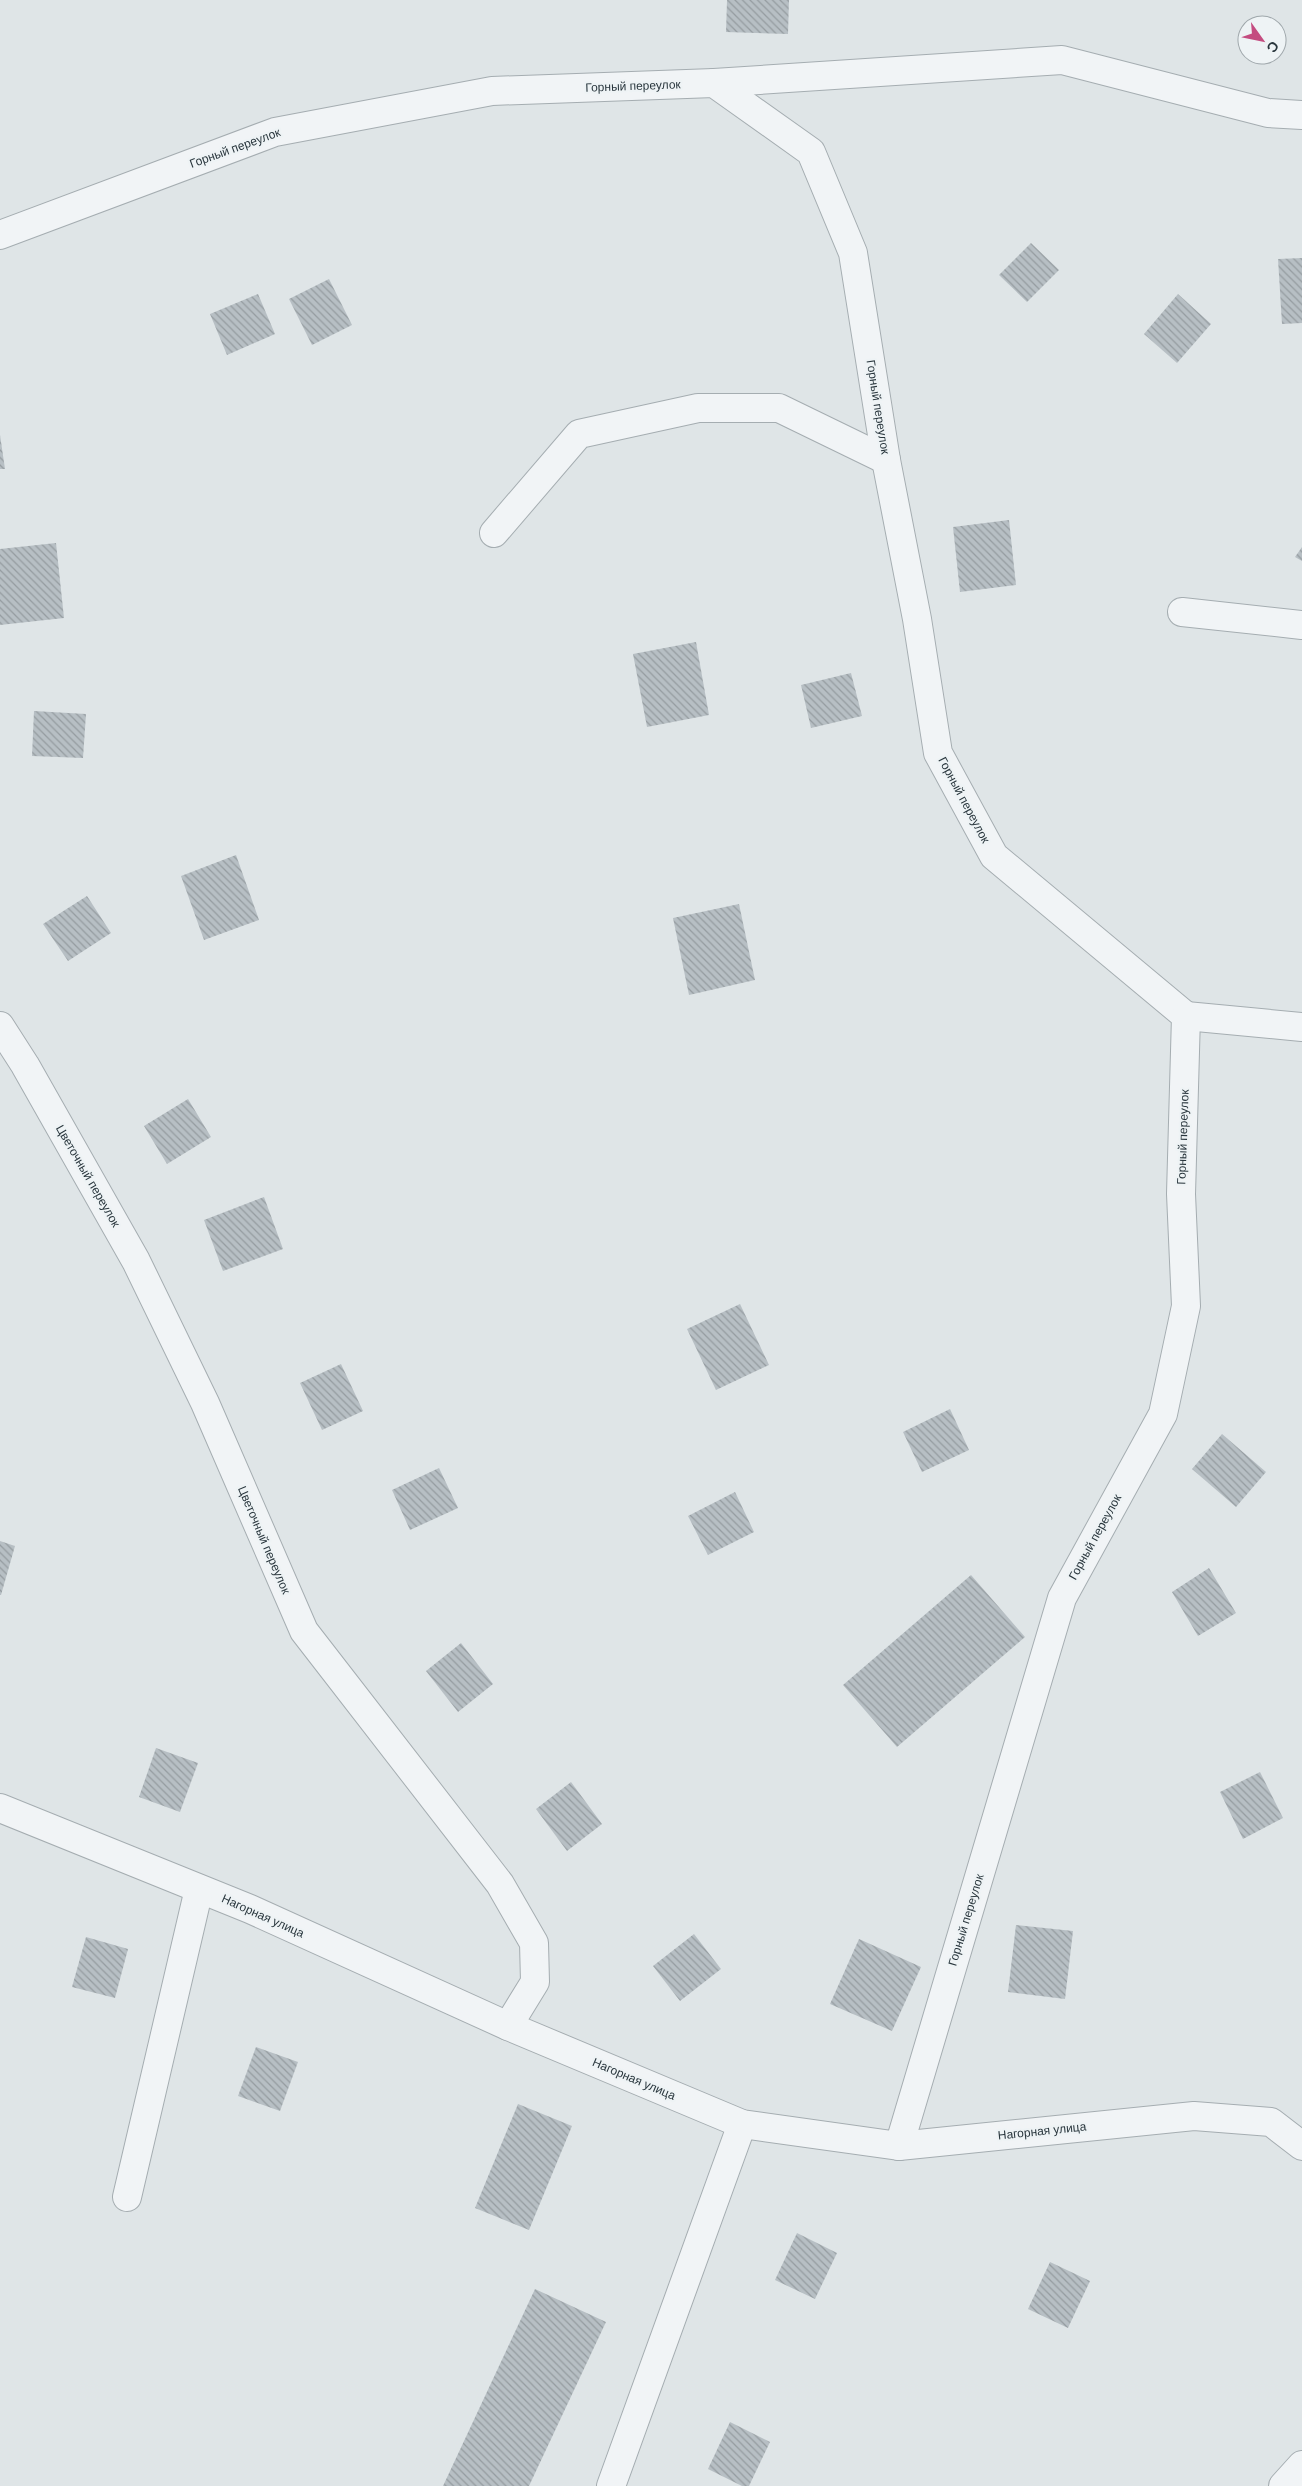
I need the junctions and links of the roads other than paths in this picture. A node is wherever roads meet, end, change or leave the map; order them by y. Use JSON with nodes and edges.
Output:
{"nodes":[{"id":1,"x":714,"y":83,"type":"junction"},
{"id":2,"x":1302,"y":115,"type":"edge"},
{"id":3,"x":0,"y":235,"type":"edge"},
{"id":4,"x":886,"y":460,"type":"junction"},
{"id":5,"x":494,"y":533,"type":"dead end"},
{"id":6,"x":1182,"y":612,"type":"dead end"},
{"id":7,"x":1302,"y":625,"type":"edge"},
{"id":8,"x":1186,"y":1016,"type":"junction"},
{"id":9,"x":0,"y":1026,"type":"edge"},
{"id":10,"x":1302,"y":1027,"type":"edge"},
{"id":11,"x":0,"y":1808,"type":"edge"},
{"id":12,"x":199,"y":1889,"type":"junction"},
{"id":13,"x":508,"y":2026,"type":"junction"},
{"id":14,"x":742,"y":2124,"type":"junction"},
{"id":15,"x":899,"y":2146,"type":"junction"},
{"id":16,"x":1302,"y":2146,"type":"edge"},
{"id":17,"x":127,"y":2197,"type":"dead end"},
{"id":18,"x":1302,"y":2464,"type":"edge"},
{"id":19,"x":611,"y":2486,"type":"edge"},
{"id":20,"x":1283,"y":2486,"type":"edge"}],
"edges":[{"from":1,"to":2,"type":"street"},
{"from":1,"to":3,"type":"street","name":"Горный переулок"},
{"from":1,"to":4,"type":"street","name":"Горный переулок"},
{"from":4,"to":5,"type":"street"},
{"from":4,"to":8,"type":"street","name":"Горный переулок"},
{"from":6,"to":7,"type":"street"},
{"from":8,"to":10,"type":"street"},
{"from":8,"to":15,"type":"street","name":"Горный переулок"},
{"from":9,"to":13,"type":"street","name":"Цветочный переулок"},
{"from":11,"to":12,"type":"street","name":"Нагорная улица"},
{"from":12,"to":13,"type":"street","name":"Нагорная улица"},
{"from":12,"to":17,"type":"street"},
{"from":13,"to":14,"type":"street","name":"Нагорная улица"},
{"from":14,"to":15,"type":"street","name":"Нагорная улица"},
{"from":14,"to":19,"type":"street"},
{"from":15,"to":16,"type":"street","name":"Нагорная улица"},
{"from":18,"to":20,"type":"street"}]}
